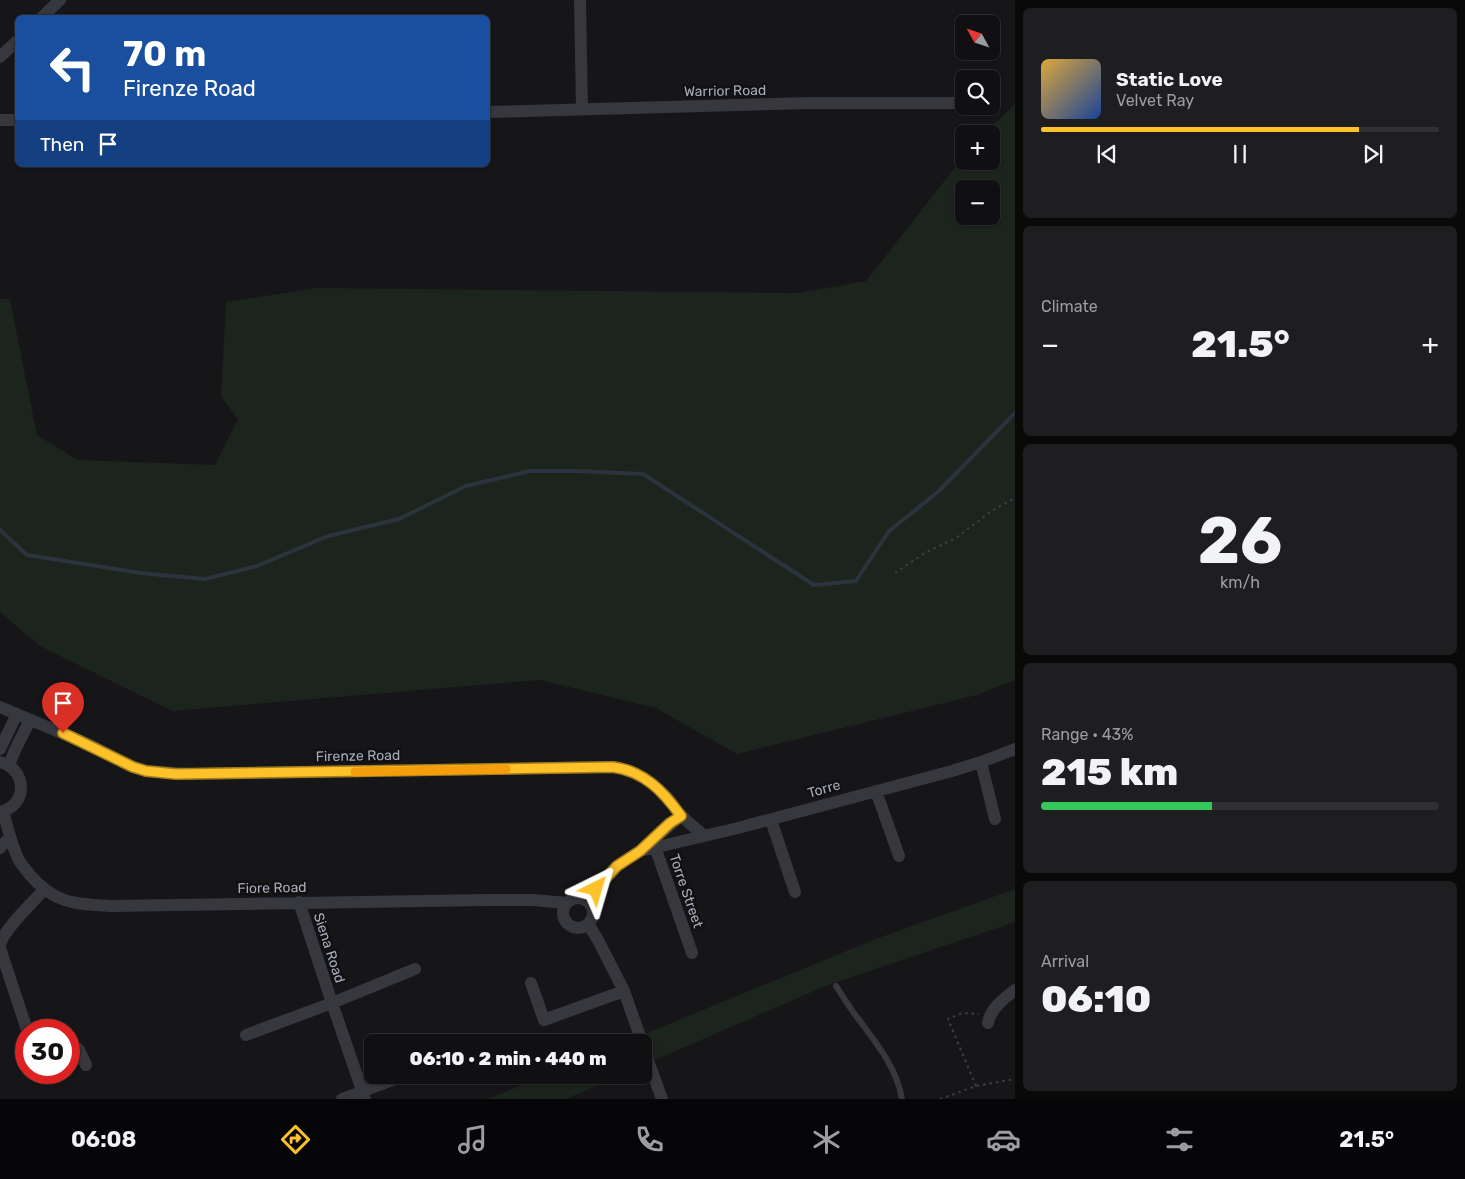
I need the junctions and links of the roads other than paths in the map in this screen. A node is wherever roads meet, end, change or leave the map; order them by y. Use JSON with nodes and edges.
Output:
{"nodes":[{"id":1,"x":60,"y":0,"type":"edge"},
{"id":2,"x":580,"y":0,"type":"edge"},
{"id":3,"x":45,"y":15,"type":"edge"},
{"id":4,"x":15,"y":43,"type":"edge"},
{"id":5,"x":0,"y":57,"type":"edge"},
{"id":6,"x":955,"y":103,"type":"edge"},
{"id":7,"x":582,"y":109,"type":"junction"},
{"id":8,"x":490,"y":112,"type":"edge"},
{"id":9,"x":0,"y":120,"type":"edge"},
{"id":10,"x":15,"y":120,"type":"edge"},
{"id":11,"x":0,"y":707,"type":"edge"},
{"id":12,"x":17,"y":714,"type":"junction"},
{"id":13,"x":30,"y":720,"type":"junction"},
{"id":14,"x":0,"y":749,"type":"edge"},
{"id":15,"x":1015,"y":749,"type":"edge"},
{"id":16,"x":981,"y":762,"type":"junction"},
{"id":17,"x":5,"y":763,"type":"edge"},
{"id":18,"x":876,"y":791,"type":"junction"},
{"id":19,"x":1,"y":812,"type":"edge"},
{"id":20,"x":681,"y":816,"type":"junction"},
{"id":21,"x":995,"y":819,"type":"dead end"},
{"id":22,"x":771,"y":820,"type":"junction"},
{"id":23,"x":704,"y":836,"type":"junction"},
{"id":24,"x":10,"y":837,"type":"junction"},
{"id":25,"x":654,"y":843,"type":"junction"},
{"id":26,"x":0,"y":848,"type":"edge"},
{"id":27,"x":899,"y":856,"type":"dead end"},
{"id":28,"x":44,"y":890,"type":"junction"},
{"id":29,"x":795,"y":892,"type":"dead end"},
{"id":30,"x":586,"y":900,"type":"junction"},
{"id":31,"x":299,"y":902,"type":"junction"},
{"id":32,"x":567,"y":903,"type":"junction"},
{"id":33,"x":588,"y":924,"type":"junction"},
{"id":34,"x":0,"y":947,"type":"edge"},
{"id":35,"x":692,"y":953,"type":"dead end"},
{"id":36,"x":415,"y":969,"type":"dead end"},
{"id":37,"x":530,"y":983,"type":"dead end"},
{"id":38,"x":836,"y":986,"type":"dead end"},
{"id":39,"x":624,"y":990,"type":"junction"},
{"id":40,"x":1015,"y":990,"type":"edge"},
{"id":41,"x":332,"y":1003,"type":"junction"},
{"id":42,"x":23,"y":1019,"type":"edge"},
{"id":43,"x":989,"y":1019,"type":"road end"},
{"id":44,"x":639,"y":1034,"type":"edge"},
{"id":45,"x":246,"y":1035,"type":"dead end"},
{"id":46,"x":80,"y":1052,"type":"edge"},
{"id":47,"x":86,"y":1065,"type":"dead end"},
{"id":48,"x":652,"y":1071,"type":"edge"},
{"id":49,"x":387,"y":1084,"type":"edge"},
{"id":50,"x":364,"y":1095,"type":"edge"},
{"id":51,"x":342,"y":1099,"type":"edge"},
{"id":52,"x":662,"y":1099,"type":"edge"},
{"id":53,"x":902,"y":1099,"type":"edge"}],
"edges":[{"from":1,"to":3,"type":"street"},
{"from":2,"to":7,"type":"street"},
{"from":4,"to":5,"type":"street"},
{"from":6,"to":7,"type":"street","name":"Warrior Road"},
{"from":7,"to":8,"type":"street","name":"Warrior Road"},
{"from":9,"to":10,"type":"street"},
{"from":11,"to":12,"type":"street","name":"Firenze Road"},
{"from":12,"to":13,"type":"street","name":"Firenze Road"},
{"from":12,"to":14,"type":"street"},
{"from":13,"to":17,"type":"street"},
{"from":13,"to":20,"type":"street","name":"Firenze Road"},
{"from":15,"to":16,"type":"street","name":"Torre"},
{"from":16,"to":18,"type":"street","name":"Torre"},
{"from":16,"to":21,"type":"street"},
{"from":17,"to":19,"type":"street"},
{"from":18,"to":22,"type":"street","name":"Torre"},
{"from":18,"to":27,"type":"street"},
{"from":19,"to":24,"type":"street","name":"Fiore Road"},
{"from":20,"to":23,"type":"street","name":"Firenze Road"},
{"from":20,"to":25,"type":"street"},
{"from":22,"to":23,"type":"street","name":"Torre"},
{"from":22,"to":29,"type":"street"},
{"from":23,"to":25,"type":"street","name":"Torre"},
{"from":24,"to":26,"type":"street"},
{"from":24,"to":28,"type":"street","name":"Fiore Road"},
{"from":25,"to":30,"type":"street"},
{"from":25,"to":35,"type":"street","name":"Torre Street"},
{"from":28,"to":31,"type":"street","name":"Fiore Road"},
{"from":28,"to":34,"type":"street"},
{"from":30,"to":32,"type":"street","name":"Fiore Road"},
{"from":30,"to":33,"type":"street"},
{"from":31,"to":32,"type":"street","name":"Fiore Road"},
{"from":31,"to":41,"type":"street","name":"Siena Road"},
{"from":32,"to":33,"type":"street"},
{"from":33,"to":39,"type":"street"},
{"from":34,"to":42,"type":"street"},
{"from":36,"to":41,"type":"street","name":"Siena Road"},
{"from":37,"to":39,"type":"street"},
{"from":38,"to":53,"type":"lane"},
{"from":39,"to":44,"type":"street"},
{"from":40,"to":43,"type":"street"},
{"from":41,"to":45,"type":"street","name":"Siena Road"},
{"from":41,"to":50,"type":"street","name":"Siena Road"},
{"from":46,"to":47,"type":"street"},
{"from":48,"to":52,"type":"street"},
{"from":49,"to":50,"type":"street"},
{"from":50,"to":51,"type":"street"}]}
